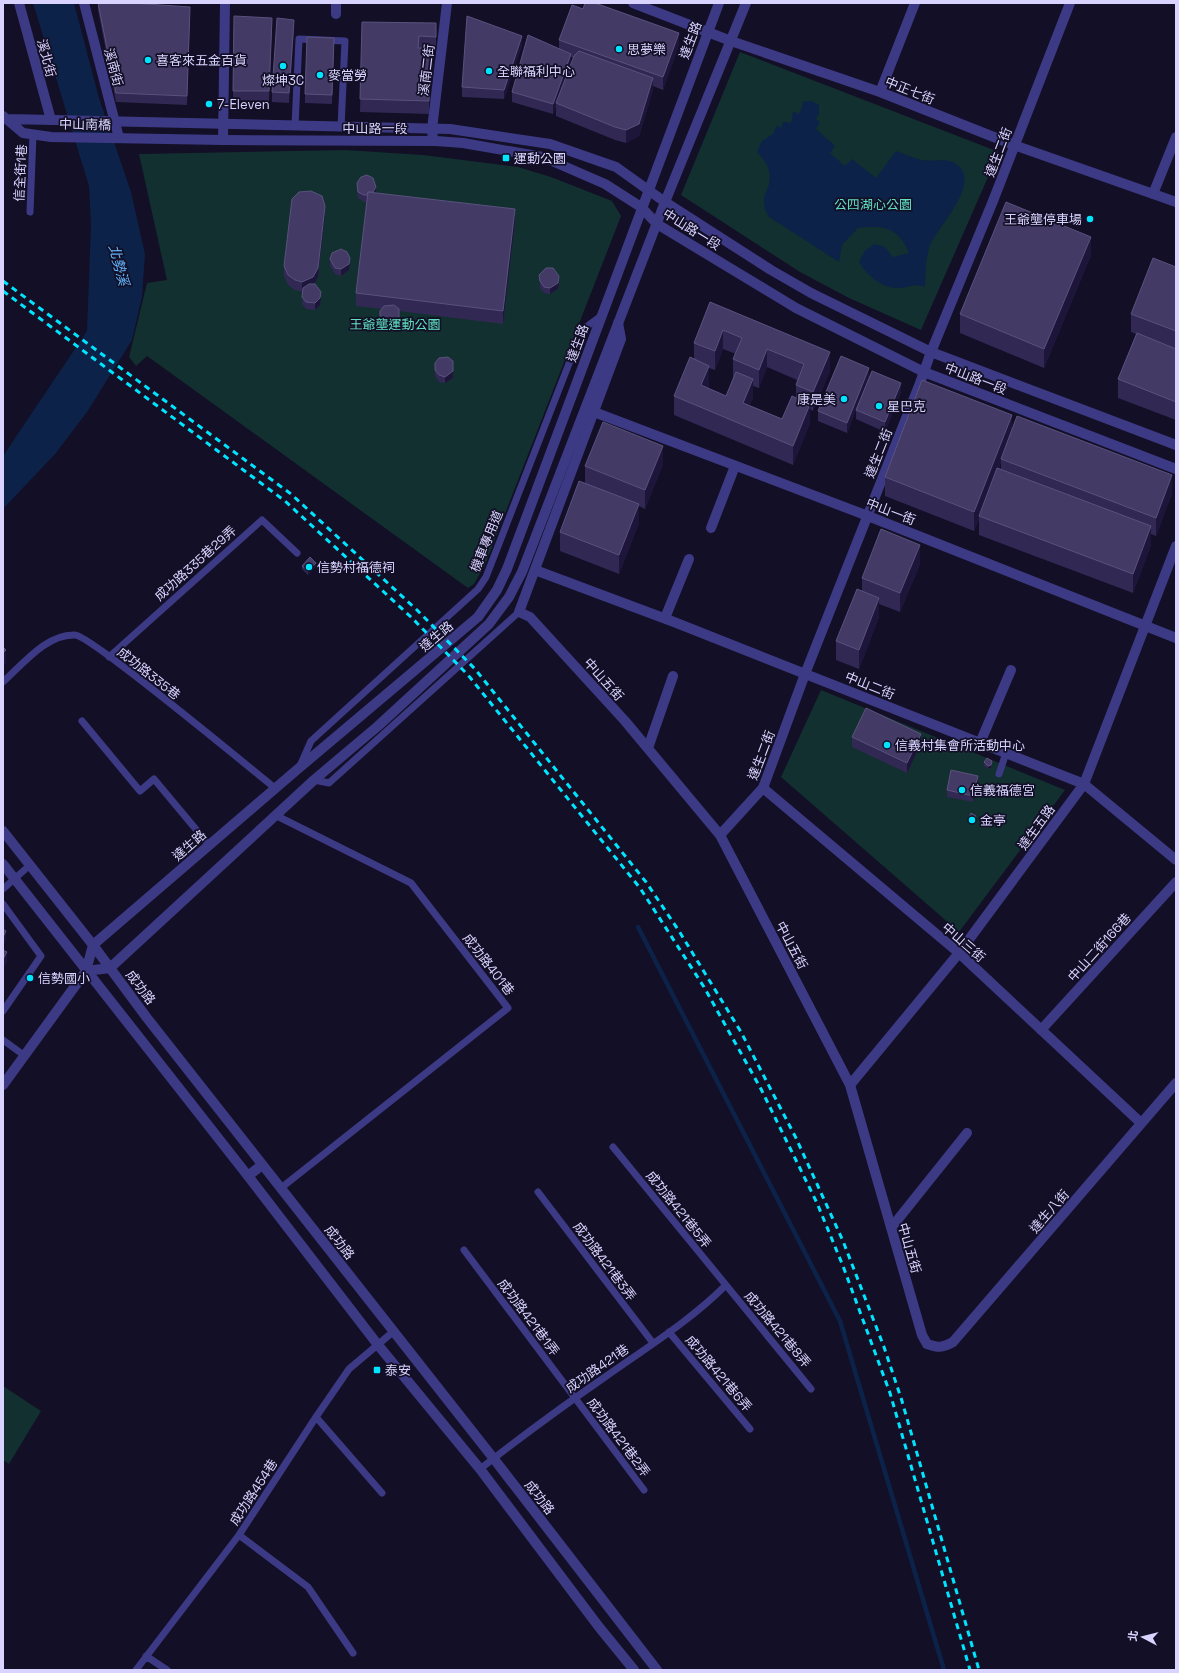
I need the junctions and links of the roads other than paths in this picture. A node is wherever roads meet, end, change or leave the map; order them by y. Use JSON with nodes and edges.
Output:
{"nodes":[{"id":1,"x":19,"y":3,"type":"edge"},
{"id":2,"x":84,"y":3,"type":"edge"},
{"id":3,"x":225,"y":3,"type":"edge"},
{"id":4,"x":336,"y":3,"type":"edge"},
{"id":5,"x":447,"y":3,"type":"edge"},
{"id":6,"x":633,"y":3,"type":"edge"},
{"id":7,"x":719,"y":3,"type":"edge"},
{"id":8,"x":746,"y":3,"type":"edge"},
{"id":9,"x":914,"y":3,"type":"edge"},
{"id":10,"x":1070,"y":3,"type":"edge"},
{"id":11,"x":336,"y":14,"type":"dead end"},
{"id":12,"x":707,"y":32,"type":"junction"},
{"id":13,"x":731,"y":41,"type":"junction"},
{"id":14,"x":880,"y":92,"type":"junction"},
{"id":15,"x":5,"y":120,"type":"edge"},
{"id":16,"x":50,"y":120,"type":"junction"},
{"id":17,"x":115,"y":122,"type":"junction"},
{"id":18,"x":224,"y":124,"type":"junction"},
{"id":19,"x":295,"y":126,"type":"junction"},
{"id":20,"x":341,"y":127,"type":"junction"},
{"id":21,"x":432,"y":129,"type":"junction"},
{"id":22,"x":33,"y":134,"type":"junction"},
{"id":23,"x":1176,"y":137,"type":"edge"},
{"id":24,"x":119,"y":138,"type":"junction"},
{"id":25,"x":223,"y":140,"type":"junction"},
{"id":26,"x":433,"y":141,"type":"junction"},
{"id":27,"x":1014,"y":145,"type":"junction"},
{"id":28,"x":648,"y":190,"type":"junction"},
{"id":29,"x":1153,"y":194,"type":"junction"},
{"id":30,"x":665,"y":202,"type":"junction"},
{"id":31,"x":1176,"y":202,"type":"edge"},
{"id":32,"x":641,"y":207,"type":"junction"},
{"id":33,"x":30,"y":212,"type":"dead end"},
{"id":34,"x":657,"y":224,"type":"junction"},
{"id":35,"x":601,"y":316,"type":"junction"},
{"id":36,"x":618,"y":323,"type":"junction"},
{"id":37,"x":931,"y":352,"type":"junction"},
{"id":38,"x":924,"y":372,"type":"junction"},
{"id":39,"x":594,"y":412,"type":"junction"},
{"id":40,"x":1176,"y":444,"type":"edge"},
{"id":41,"x":735,"y":466,"type":"junction"},
{"id":42,"x":1176,"y":470,"type":"edge"},
{"id":43,"x":868,"y":516,"type":"junction"},
{"id":44,"x":711,"y":528,"type":"dead end"},
{"id":45,"x":1176,"y":546,"type":"edge"},
{"id":46,"x":296,"y":553,"type":"dead end"},
{"id":47,"x":689,"y":559,"type":"dead end"},
{"id":48,"x":535,"y":570,"type":"junction"},
{"id":49,"x":519,"y":612,"type":"junction"},
{"id":50,"x":665,"y":618,"type":"junction"},
{"id":51,"x":1145,"y":626,"type":"junction"},
{"id":52,"x":1176,"y":638,"type":"edge"},
{"id":53,"x":109,"y":657,"type":"junction"},
{"id":54,"x":1011,"y":670,"type":"dead end"},
{"id":55,"x":805,"y":674,"type":"junction"},
{"id":56,"x":673,"y":676,"type":"dead end"},
{"id":57,"x":3,"y":682,"type":"edge"},
{"id":58,"x":82,"y":721,"type":"dead end"},
{"id":59,"x":980,"y":743,"type":"junction"},
{"id":60,"x":648,"y":748,"type":"junction"},
{"id":61,"x":1006,"y":753,"type":"junction"},
{"id":62,"x":299,"y":768,"type":"junction"},
{"id":63,"x":999,"y":774,"type":"dead end"},
{"id":64,"x":314,"y":780,"type":"junction"},
{"id":65,"x":1084,"y":784,"type":"junction"},
{"id":66,"x":275,"y":788,"type":"junction"},
{"id":67,"x":763,"y":788,"type":"junction"},
{"id":68,"x":276,"y":815,"type":"junction"},
{"id":69,"x":3,"y":830,"type":"edge"},
{"id":70,"x":720,"y":835,"type":"junction"},
{"id":71,"x":209,"y":845,"type":"junction"},
{"id":72,"x":1176,"y":860,"type":"edge"},
{"id":73,"x":3,"y":864,"type":"edge"},
{"id":74,"x":30,"y":865,"type":"junction"},
{"id":75,"x":14,"y":878,"type":"junction"},
{"id":76,"x":1176,"y":882,"type":"edge"},
{"id":77,"x":3,"y":889,"type":"edge"},
{"id":78,"x":3,"y":904,"type":"edge"},
{"id":79,"x":93,"y":945,"type":"junction"},
{"id":80,"x":959,"y":953,"type":"junction"},
{"id":81,"x":110,"y":968,"type":"junction"},
{"id":82,"x":86,"y":971,"type":"junction"},
{"id":83,"x":3,"y":1011,"type":"edge"},
{"id":84,"x":1041,"y":1030,"type":"junction"},
{"id":85,"x":3,"y":1040,"type":"edge"},
{"id":86,"x":24,"y":1056,"type":"junction"},
{"id":87,"x":1176,"y":1083,"type":"edge"},
{"id":88,"x":3,"y":1085,"type":"edge"},
{"id":89,"x":850,"y":1085,"type":"junction"},
{"id":90,"x":1141,"y":1123,"type":"junction"},
{"id":91,"x":967,"y":1133,"type":"dead end"},
{"id":92,"x":613,"y":1147,"type":"dead end"},
{"id":93,"x":262,"y":1165,"type":"junction"},
{"id":94,"x":248,"y":1176,"type":"junction"},
{"id":95,"x":282,"y":1188,"type":"junction"},
{"id":96,"x":538,"y":1192,"type":"dead end"},
{"id":97,"x":891,"y":1228,"type":"junction"},
{"id":98,"x":464,"y":1250,"type":"dead end"},
{"id":99,"x":726,"y":1285,"type":"junction"},
{"id":100,"x":394,"y":1331,"type":"junction"},
{"id":101,"x":669,"y":1332,"type":"junction"},
{"id":102,"x":653,"y":1343,"type":"junction"},
{"id":103,"x":378,"y":1346,"type":"junction"},
{"id":104,"x":937,"y":1348,"type":"joint"},
{"id":105,"x":811,"y":1389,"type":"dead end"},
{"id":106,"x":575,"y":1398,"type":"junction"},
{"id":107,"x":316,"y":1417,"type":"junction"},
{"id":108,"x":750,"y":1429,"type":"dead end"},
{"id":109,"x":494,"y":1459,"type":"junction"},
{"id":110,"x":480,"y":1469,"type":"junction"},
{"id":111,"x":644,"y":1490,"type":"dead end"},
{"id":112,"x":382,"y":1493,"type":"dead end"},
{"id":113,"x":239,"y":1535,"type":"junction"},
{"id":114,"x":353,"y":1653,"type":"dead end"},
{"id":115,"x":146,"y":1656,"type":"junction"},
{"id":116,"x":136,"y":1670,"type":"edge"},
{"id":117,"x":168,"y":1670,"type":"edge"},
{"id":118,"x":634,"y":1670,"type":"edge"},
{"id":119,"x":657,"y":1670,"type":"edge"}],
"edges":[{"from":1,"to":16,"type":"street","name":"溪北街"},
{"from":2,"to":17,"type":"street","name":"溪南街"},
{"from":3,"to":18,"type":"street"},
{"from":4,"to":11,"type":"street"},
{"from":5,"to":21,"type":"street","name":"溪南二街"},
{"from":6,"to":12,"type":"street","name":"中正七街"},
{"from":7,"to":12,"type":"street","name":"達生路"},
{"from":8,"to":13,"type":"street","name":"達生路"},
{"from":9,"to":14,"type":"street"},
{"from":10,"to":27,"type":"street","name":"達生二街"},
{"from":12,"to":13,"type":"street","name":"中正七街"},
{"from":12,"to":28,"type":"street","name":"達生路"},
{"from":13,"to":14,"type":"street","name":"中正七街"},
{"from":13,"to":30,"type":"street","name":"達生路"},
{"from":14,"to":27,"type":"street","name":"中正七街"},
{"from":15,"to":16,"type":"street","name":"中山南橋"},
{"from":15,"to":22,"type":"street","name":"中山南橋"},
{"from":16,"to":17,"type":"street","name":"中山南橋"},
{"from":17,"to":18,"type":"street","name":"中山路一段"},
{"from":17,"to":24,"type":"street","name":"溪南街"},
{"from":18,"to":19,"type":"street","name":"中山路一段"},
{"from":18,"to":25,"type":"street"},
{"from":19,"to":20,"type":"street","name":"中山路一段"},
{"from":19,"to":20,"type":"lane"},
{"from":20,"to":21,"type":"street","name":"中山路一段"},
{"from":21,"to":26,"type":"street","name":"溪南二街"},
{"from":21,"to":28,"type":"street","name":"中山路一段"},
{"from":22,"to":24,"type":"street","name":"中山南橋"},
{"from":22,"to":33,"type":"lane","name":"信全街1巷"},
{"from":23,"to":29,"type":"street"},
{"from":24,"to":25,"type":"street","name":"中山路一段"},
{"from":25,"to":26,"type":"street","name":"中山路一段"},
{"from":26,"to":32,"type":"street","name":"中山路一段"},
{"from":27,"to":29,"type":"street","name":"中正七街"},
{"from":27,"to":37,"type":"street","name":"達生二街"},
{"from":28,"to":30,"type":"street","name":"中山路一段"},
{"from":28,"to":32,"type":"street","name":"達生路"},
{"from":29,"to":31,"type":"street","name":"中正七街"},
{"from":30,"to":34,"type":"street","name":"達生路"},
{"from":30,"to":37,"type":"street","name":"中山路一段"},
{"from":32,"to":34,"type":"street","name":"中山路一段"},
{"from":32,"to":35,"type":"street","name":"達生路"},
{"from":34,"to":36,"type":"street","name":"達生路"},
{"from":34,"to":38,"type":"street","name":"中山路一段"},
{"from":35,"to":62,"type":"lane","name":"機車專用道"},
{"from":35,"to":62,"type":"street","name":"達生路"},
{"from":36,"to":39,"type":"street","name":"達生路"},
{"from":36,"to":64,"type":"street","name":"達生路"},
{"from":37,"to":38,"type":"street","name":"達生二街"},
{"from":37,"to":40,"type":"street","name":"中山路一段"},
{"from":38,"to":42,"type":"street","name":"中山路一段"},
{"from":38,"to":43,"type":"street","name":"達生二街"},
{"from":39,"to":41,"type":"street","name":"中山一街"},
{"from":39,"to":48,"type":"street","name":"達生路"},
{"from":41,"to":43,"type":"street","name":"中山一街"},
{"from":41,"to":44,"type":"street"},
{"from":43,"to":51,"type":"street","name":"中山一街"},
{"from":43,"to":55,"type":"street","name":"達生二街"},
{"from":45,"to":51,"type":"street","name":"達生五路"},
{"from":46,"to":53,"type":"lane","name":"成功路335巷29弄"},
{"from":47,"to":50,"type":"street"},
{"from":48,"to":49,"type":"street","name":"達生路"},
{"from":48,"to":50,"type":"street","name":"中山二街"},
{"from":49,"to":60,"type":"street","name":"中山五街"},
{"from":49,"to":64,"type":"lane"},
{"from":50,"to":55,"type":"street","name":"中山二街"},
{"from":51,"to":52,"type":"street","name":"中山一街"},
{"from":51,"to":65,"type":"street","name":"達生五路"},
{"from":53,"to":57,"type":"lane","name":"成功路335巷"},
{"from":53,"to":66,"type":"lane","name":"成功路335巷"},
{"from":54,"to":59,"type":"street"},
{"from":55,"to":59,"type":"street","name":"中山二街"},
{"from":55,"to":67,"type":"street","name":"達生二街"},
{"from":56,"to":60,"type":"street"},
{"from":58,"to":71,"type":"lane"},
{"from":59,"to":61,"type":"street","name":"中山二街"},
{"from":60,"to":70,"type":"street","name":"中山五街"},
{"from":61,"to":63,"type":"lane"},
{"from":61,"to":65,"type":"street","name":"中山二街"},
{"from":62,"to":66,"type":"street","name":"達生路"},
{"from":64,"to":68,"type":"street","name":"達生路"},
{"from":65,"to":72,"type":"street","name":"中山二街"},
{"from":65,"to":80,"type":"street","name":"達生五路"},
{"from":66,"to":71,"type":"street","name":"達生路"},
{"from":67,"to":70,"type":"street","name":"達生二街"},
{"from":67,"to":80,"type":"street","name":"中山三街"},
{"from":68,"to":81,"type":"street","name":"達生路"},
{"from":68,"to":95,"type":"lane","name":"成功路401巷"},
{"from":69,"to":74,"type":"street","name":"成功路"},
{"from":70,"to":89,"type":"street","name":"中山五街"},
{"from":71,"to":79,"type":"street","name":"達生路"},
{"from":73,"to":75,"type":"street"},
{"from":74,"to":75,"type":"lane"},
{"from":74,"to":79,"type":"street","name":"成功路"},
{"from":75,"to":77,"type":"lane"},
{"from":75,"to":82,"type":"street"},
{"from":76,"to":84,"type":"street","name":"中山二街166巷"},
{"from":78,"to":83,"type":"lane"},
{"from":79,"to":81,"type":"street","name":"成功路"},
{"from":79,"to":82,"type":"street"},
{"from":80,"to":84,"type":"street","name":"中山三街"},
{"from":80,"to":89,"type":"street","name":"達生五路"},
{"from":81,"to":82,"type":"street"},
{"from":81,"to":93,"type":"street","name":"成功路"},
{"from":82,"to":86,"type":"street"},
{"from":82,"to":94,"type":"street"},
{"from":84,"to":90,"type":"street","name":"中山三街"},
{"from":85,"to":86,"type":"lane"},
{"from":86,"to":88,"type":"street"},
{"from":87,"to":90,"type":"street","name":"達生八街"},
{"from":89,"to":97,"type":"street","name":"中山五街"},
{"from":90,"to":104,"type":"street","name":"達生八街"},
{"from":91,"to":97,"type":"street"},
{"from":92,"to":99,"type":"lane","name":"成功路421巷5弄"},
{"from":93,"to":94,"type":"street"},
{"from":93,"to":95,"type":"street","name":"成功路"},
{"from":94,"to":103,"type":"street"},
{"from":95,"to":100,"type":"street","name":"成功路"},
{"from":96,"to":102,"type":"lane","name":"成功路421巷3弄"},
{"from":97,"to":104,"type":"street","name":"中山五街"},
{"from":98,"to":106,"type":"lane","name":"成功路421巷1弄"},
{"from":99,"to":101,"type":"lane","name":"成功路421巷"},
{"from":99,"to":105,"type":"lane","name":"成功路421巷8弄"},
{"from":100,"to":103,"type":"lane","name":"成功路454巷"},
{"from":100,"to":109,"type":"street","name":"成功路"},
{"from":101,"to":102,"type":"lane","name":"成功路421巷"},
{"from":101,"to":108,"type":"lane","name":"成功路421巷6弄"},
{"from":102,"to":106,"type":"lane","name":"成功路421巷"},
{"from":103,"to":107,"type":"lane","name":"成功路454巷"},
{"from":103,"to":110,"type":"street"},
{"from":106,"to":109,"type":"lane","name":"成功路421巷"},
{"from":106,"to":111,"type":"lane","name":"成功路421巷2弄"},
{"from":107,"to":112,"type":"lane"},
{"from":107,"to":113,"type":"lane","name":"成功路454巷"},
{"from":109,"to":110,"type":"lane","name":"成功路421巷"},
{"from":109,"to":119,"type":"street","name":"成功路"},
{"from":110,"to":118,"type":"street"},
{"from":113,"to":114,"type":"lane"},
{"from":113,"to":115,"type":"lane","name":"成功路454巷"},
{"from":115,"to":116,"type":"lane","name":"成功路454巷"},
{"from":115,"to":117,"type":"lane"}]}
